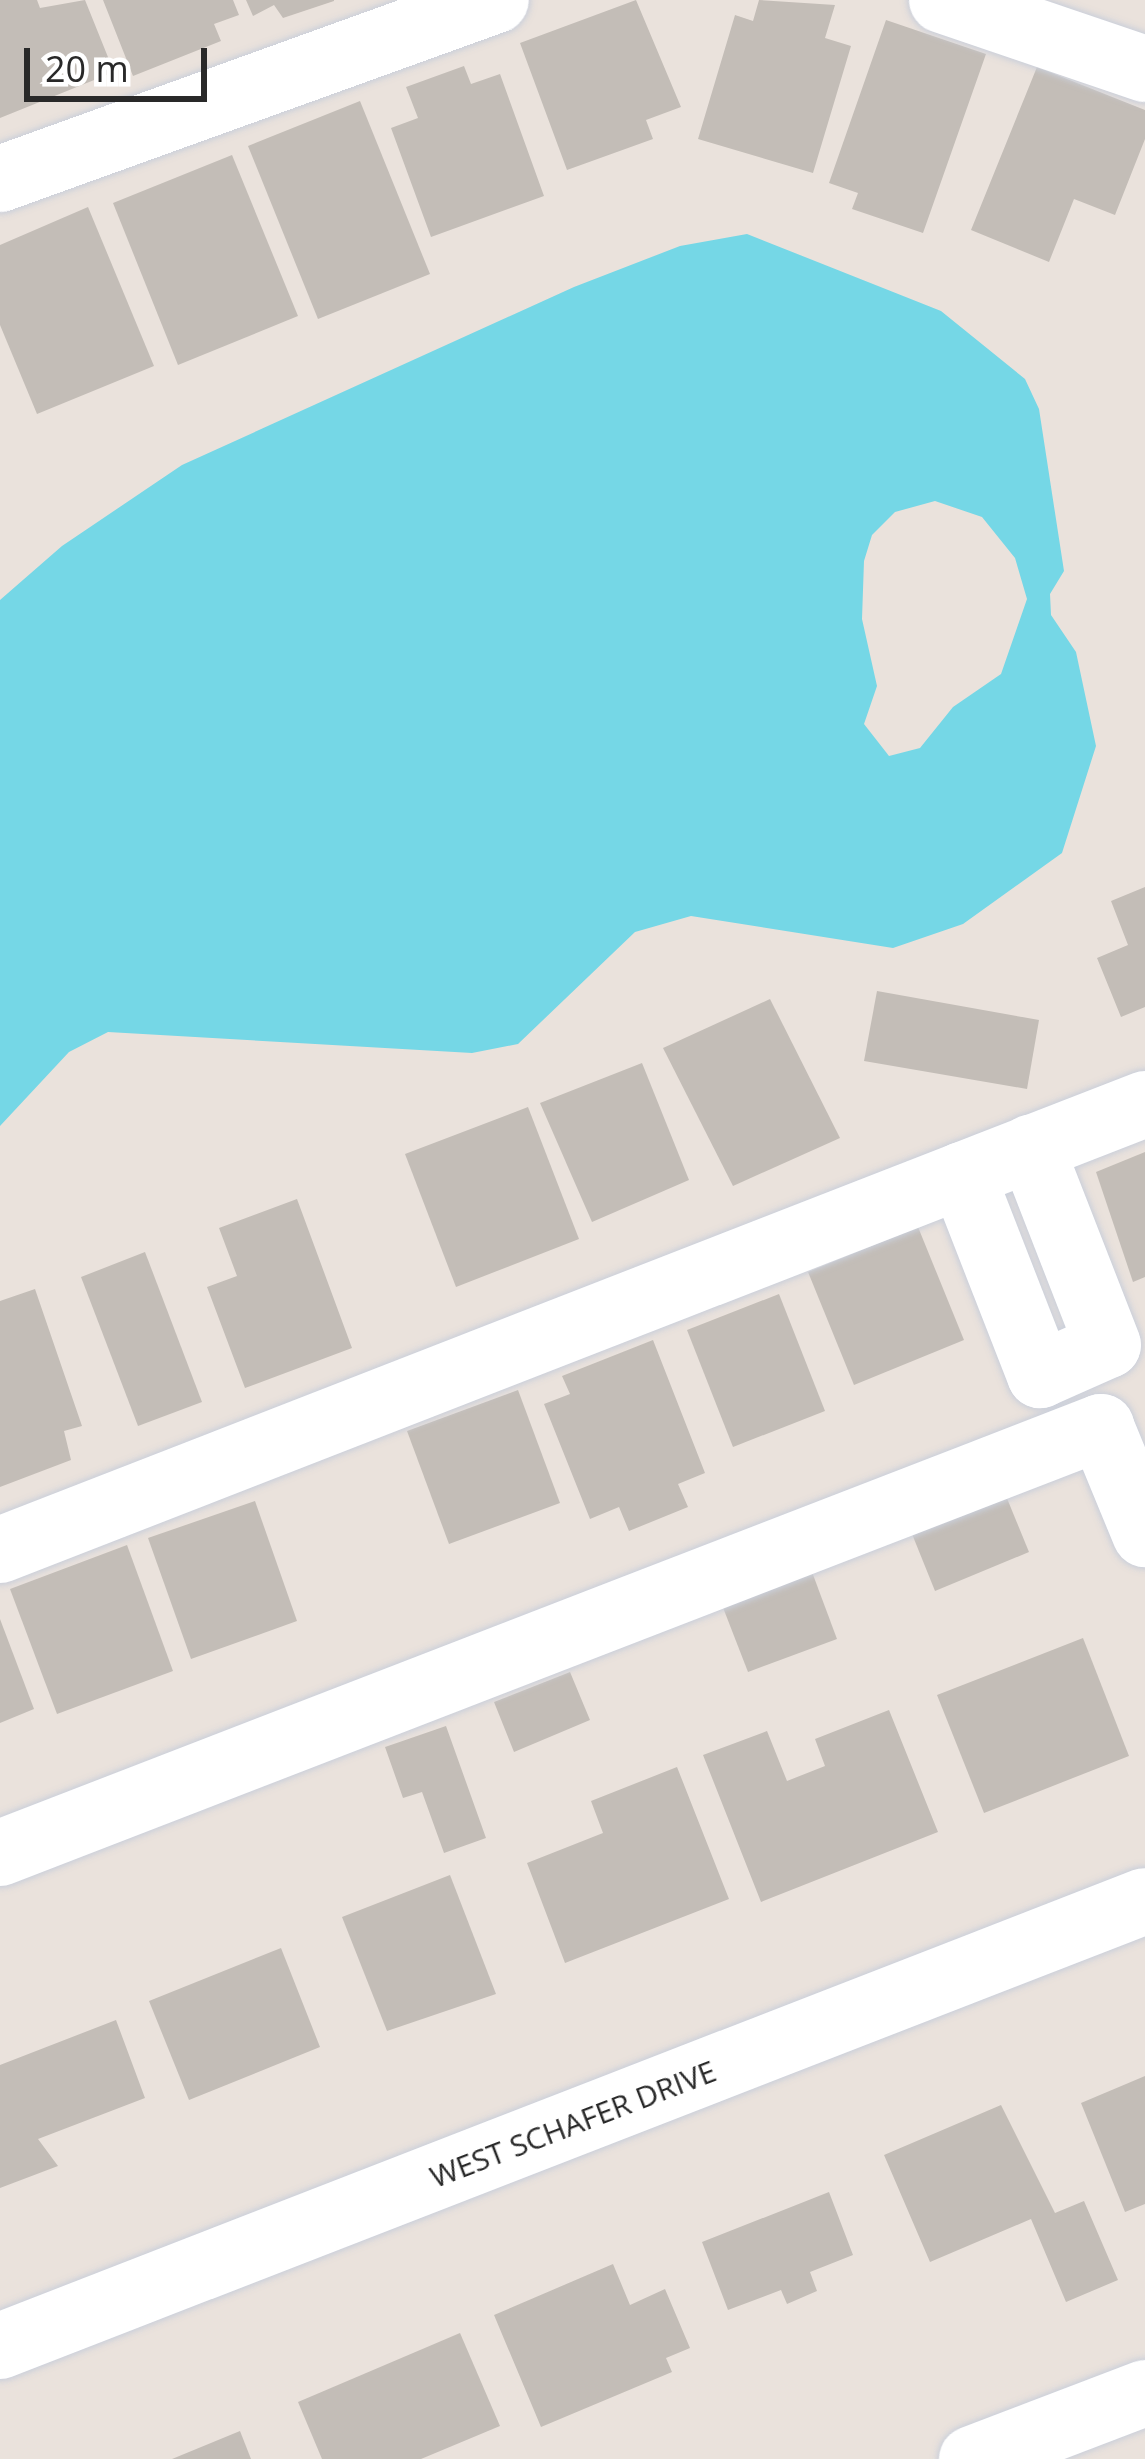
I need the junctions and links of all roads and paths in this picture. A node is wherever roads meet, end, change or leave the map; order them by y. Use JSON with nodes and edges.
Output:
{"nodes":[{"id":1,"x":496,"y":0,"type":"edge"},
{"id":2,"x":942,"y":0,"type":"edge"},
{"id":3,"x":1145,"y":69,"type":"edge"},
{"id":4,"x":0,"y":179,"type":"edge"},
{"id":5,"x":1145,"y":1104,"type":"edge"},
{"id":6,"x":1031,"y":1148,"type":"junction"},
{"id":7,"x":962,"y":1175,"type":"junction"},
{"id":8,"x":1145,"y":1534,"type":"edge"},
{"id":9,"x":0,"y":1550,"type":"edge"},
{"id":10,"x":0,"y":1853,"type":"edge"},
{"id":11,"x":1145,"y":1901,"type":"edge"},
{"id":12,"x":0,"y":2346,"type":"edge"},
{"id":13,"x":1145,"y":2393,"type":"edge"},
{"id":14,"x":972,"y":2459,"type":"edge"}],
"edges":[{"from":1,"to":4,"type":"street"},
{"from":2,"to":3,"type":"street"},
{"from":5,"to":6,"type":"street"},
{"from":6,"to":7,"type":"street"},
{"from":6,"to":7,"type":"street"},
{"from":7,"to":9,"type":"street"},
{"from":8,"to":10,"type":"street"},
{"from":11,"to":12,"type":"street","name":"WEST SCHAFER DRIVE"},
{"from":13,"to":14,"type":"street"}]}
